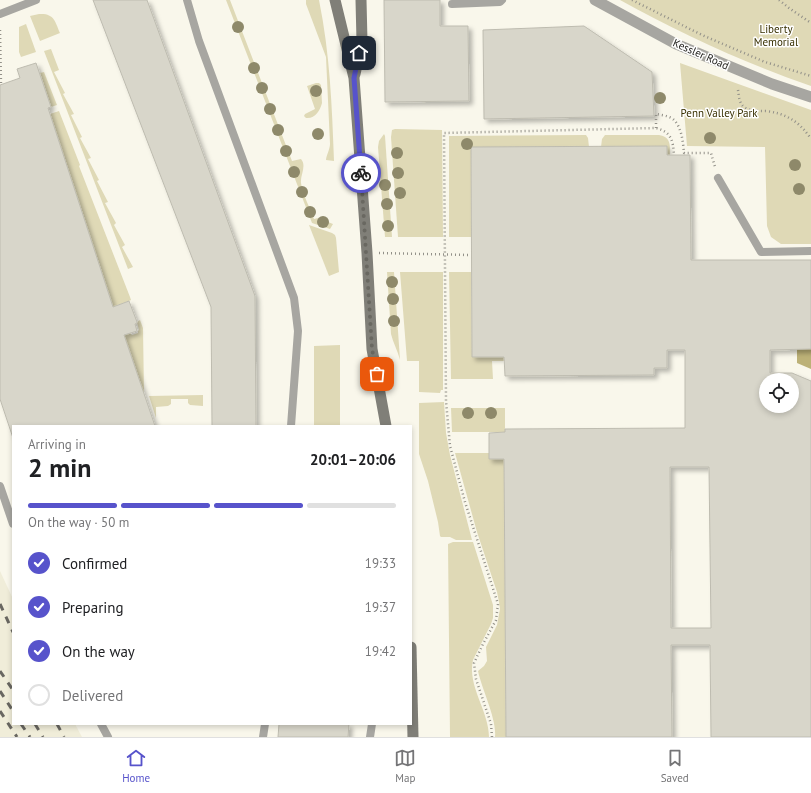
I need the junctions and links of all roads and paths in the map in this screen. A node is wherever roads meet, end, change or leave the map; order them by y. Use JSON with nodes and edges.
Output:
{"nodes":[{"id":1,"x":36,"y":0,"type":"edge"},
{"id":2,"x":187,"y":0,"type":"edge"},
{"id":3,"x":335,"y":0,"type":"edge"},
{"id":4,"x":361,"y":0,"type":"edge"},
{"id":5,"x":502,"y":0,"type":"edge"},
{"id":6,"x":595,"y":0,"type":"edge"},
{"id":7,"x":632,"y":0,"type":"edge"},
{"id":8,"x":779,"y":0,"type":"edge"},
{"id":9,"x":783,"y":0,"type":"edge"},
{"id":10,"x":452,"y":4,"type":"dead end"},
{"id":11,"x":789,"y":8,"type":"junction"},
{"id":12,"x":0,"y":14,"type":"edge"},
{"id":13,"x":811,"y":23,"type":"edge"},
{"id":14,"x":0,"y":30,"type":"edge"},
{"id":15,"x":811,"y":76,"type":"edge"},
{"id":16,"x":354,"y":78,"type":"junction"},
{"id":17,"x":1,"y":85,"type":"edge"},
{"id":18,"x":738,"y":90,"type":"dead end"},
{"id":19,"x":811,"y":97,"type":"edge"},
{"id":20,"x":656,"y":128,"type":"junction"},
{"id":21,"x":811,"y":139,"type":"edge"},
{"id":22,"x":674,"y":155,"type":"dead end"},
{"id":23,"x":718,"y":178,"type":"joint"},
{"id":24,"x":811,"y":251,"type":"edge"},
{"id":25,"x":367,"y":253,"type":"junction"},
{"id":26,"x":445,"y":254,"type":"junction"},
{"id":27,"x":469,"y":255,"type":"dead end"},
{"id":28,"x":291,"y":425,"type":"edge"},
{"id":29,"x":386,"y":425,"type":"edge"},
{"id":30,"x":0,"y":486,"type":"edge"},
{"id":31,"x":12,"y":521,"type":"edge"},
{"id":32,"x":412,"y":692,"type":"edge"},
{"id":33,"x":102,"y":725,"type":"edge"},
{"id":34,"x":264,"y":725,"type":"edge"},
{"id":35,"x":372,"y":725,"type":"edge"},
{"id":36,"x":108,"y":737,"type":"edge"},
{"id":37,"x":263,"y":737,"type":"edge"},
{"id":38,"x":370,"y":737,"type":"edge"},
{"id":39,"x":413,"y":737,"type":"edge"},
{"id":40,"x":492,"y":737,"type":"edge"}],
"edges":[{"from":1,"to":12,"type":"lane"},
{"from":2,"to":28,"type":"lane"},
{"from":3,"to":16,"type":"main road"},
{"from":4,"to":16,"type":"main road"},
{"from":5,"to":10,"type":"lane"},
{"from":6,"to":19,"type":"street","name":"Kessler Road"},
{"from":7,"to":15,"type":"path"},
{"from":8,"to":11,"type":"path"},
{"from":9,"to":11,"type":"path"},
{"from":11,"to":13,"type":"path"},
{"from":14,"to":17,"type":"path"},
{"from":16,"to":25,"type":"main road"},
{"from":18,"to":21,"type":"path"},
{"from":20,"to":22,"type":"path"},
{"from":20,"to":23,"type":"path"},
{"from":20,"to":26,"type":"path"},
{"from":23,"to":24,"type":"lane"},
{"from":25,"to":26,"type":"path"},
{"from":25,"to":29,"type":"main road"},
{"from":26,"to":27,"type":"path"},
{"from":26,"to":40,"type":"path"},
{"from":30,"to":31,"type":"lane"},
{"from":32,"to":39,"type":"main road"},
{"from":33,"to":36,"type":"lane"},
{"from":34,"to":37,"type":"lane"},
{"from":35,"to":38,"type":"lane"}]}
